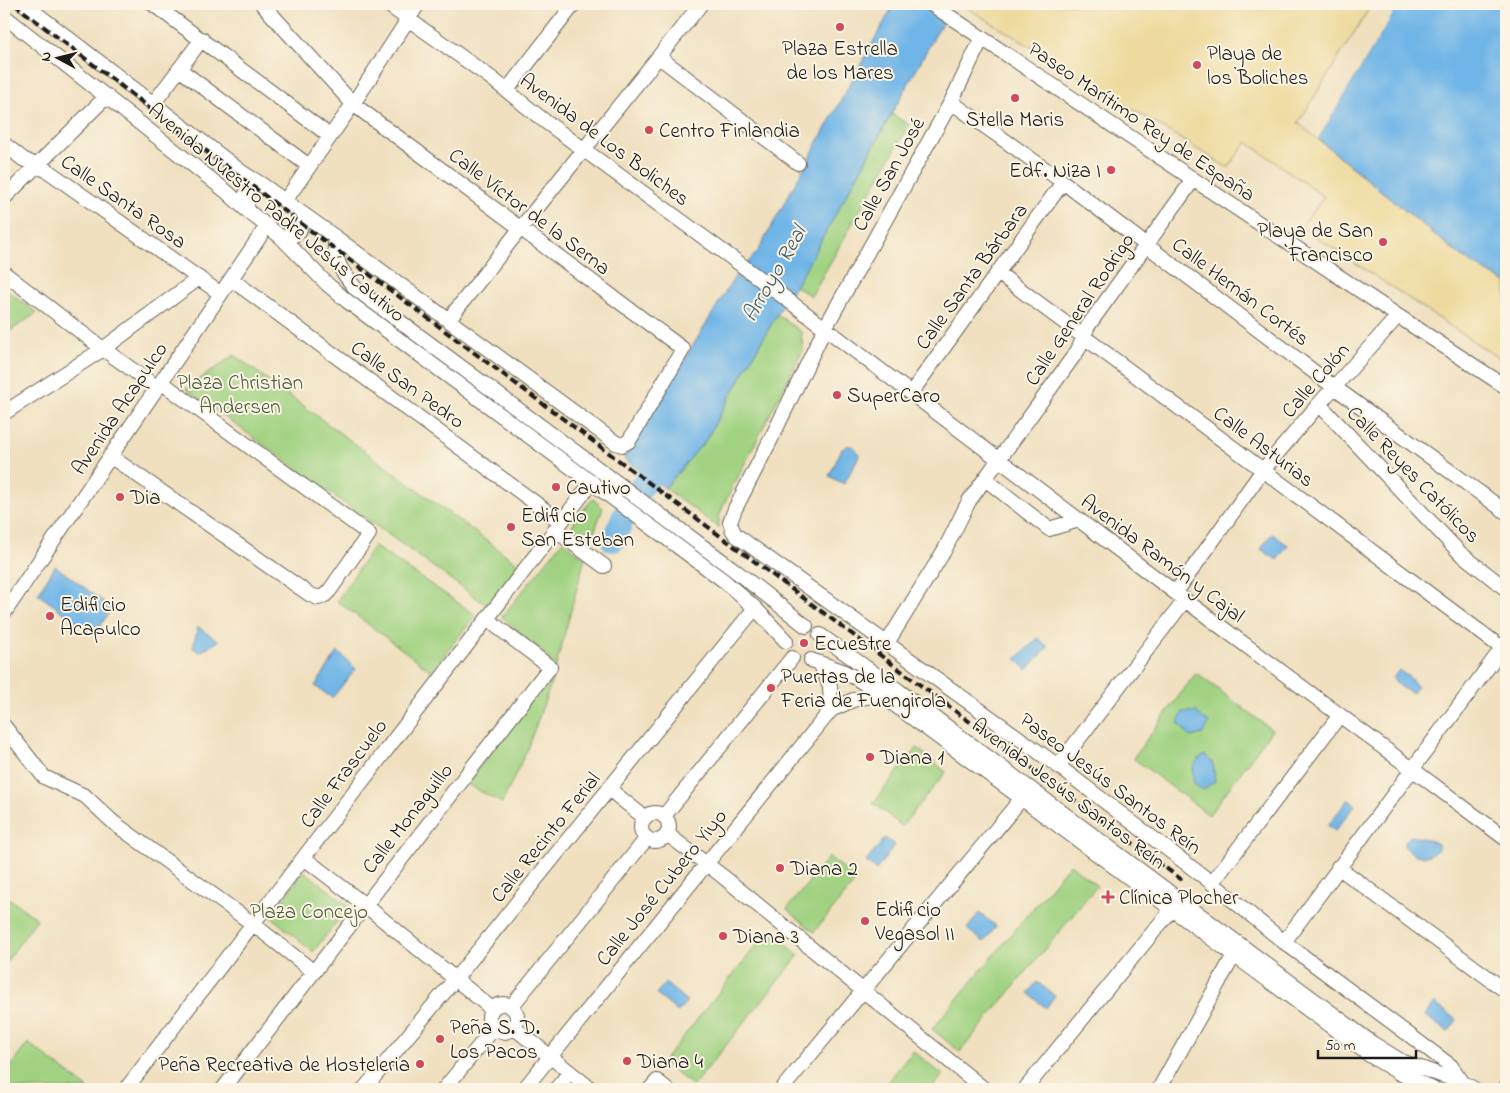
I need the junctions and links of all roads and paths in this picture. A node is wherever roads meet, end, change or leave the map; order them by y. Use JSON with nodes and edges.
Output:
{"nodes":[{"id":1,"x":24,"y":4,"type":"edge"},
{"id":2,"x":153,"y":4,"type":"edge"},
{"id":3,"x":262,"y":4,"type":"edge"},
{"id":4,"x":387,"y":4,"type":"edge"},
{"id":5,"x":418,"y":4,"type":"edge"},
{"id":6,"x":574,"y":4,"type":"edge"},
{"id":7,"x":701,"y":4,"type":"edge"},
{"id":8,"x":931,"y":4,"type":"edge"},
{"id":9,"x":4,"y":16,"type":"edge"},
{"id":10,"x":409,"y":18,"type":"junction"},
{"id":11,"x":982,"y":38,"type":"junction"},
{"id":12,"x":202,"y":39,"type":"junction"},
{"id":13,"x":659,"y":57,"type":"junction"},
{"id":14,"x":176,"y":73,"type":"junction"},
{"id":15,"x":506,"y":90,"type":"junction"},
{"id":16,"x":107,"y":96,"type":"junction"},
{"id":17,"x":951,"y":102,"type":"junction"},
{"id":18,"x":153,"y":104,"type":"junction"},
{"id":19,"x":353,"y":104,"type":"junction"},
{"id":20,"x":330,"y":136,"type":"junction"},
{"id":21,"x":4,"y":144,"type":"edge"},
{"id":22,"x":584,"y":149,"type":"junction"},
{"id":23,"x":798,"y":163,"type":"dead end"},
{"id":24,"x":37,"y":166,"type":"junction"},
{"id":25,"x":309,"y":166,"type":"junction"},
{"id":26,"x":1193,"y":180,"type":"junction"},
{"id":27,"x":1063,"y":182,"type":"junction"},
{"id":28,"x":261,"y":184,"type":"junction"},
{"id":29,"x":4,"y":198,"type":"edge"},
{"id":30,"x":285,"y":201,"type":"junction"},
{"id":31,"x":249,"y":212,"type":"junction"},
{"id":32,"x":303,"y":215,"type":"junction"},
{"id":33,"x":267,"y":226,"type":"junction"},
{"id":34,"x":520,"y":229,"type":"junction"},
{"id":35,"x":281,"y":237,"type":"junction"},
{"id":36,"x":335,"y":237,"type":"junction"},
{"id":37,"x":1146,"y":245,"type":"junction"},
{"id":38,"x":4,"y":273,"type":"edge"},
{"id":39,"x":998,"y":273,"type":"junction"},
{"id":40,"x":199,"y":278,"type":"junction"},
{"id":41,"x":231,"y":279,"type":"junction"},
{"id":42,"x":221,"y":294,"type":"junction"},
{"id":43,"x":798,"y":307,"type":"joint"},
{"id":44,"x":1398,"y":316,"type":"junction"},
{"id":45,"x":449,"y":319,"type":"junction"},
{"id":46,"x":825,"y":328,"type":"junction"},
{"id":47,"x":1083,"y":337,"type":"junction"},
{"id":48,"x":103,"y":349,"type":"junction"},
{"id":49,"x":160,"y":385,"type":"junction"},
{"id":50,"x":1334,"y":387,"type":"junction"},
{"id":51,"x":1506,"y":387,"type":"edge"},
{"id":52,"x":911,"y":393,"type":"junction"},
{"id":53,"x":1319,"y":404,"type":"junction"},
{"id":54,"x":4,"y":413,"type":"edge"},
{"id":55,"x":622,"y":445,"type":"joint"},
{"id":56,"x":110,"y":456,"type":"junction"},
{"id":57,"x":999,"y":460,"type":"junction"},
{"id":58,"x":1263,"y":470,"type":"junction"},
{"id":59,"x":985,"y":479,"type":"junction"},
{"id":60,"x":600,"y":482,"type":"junction"},
{"id":61,"x":1506,"y":512,"type":"edge"},
{"id":62,"x":1079,"y":520,"type":"junction"},
{"id":63,"x":730,"y":522,"type":"joint"},
{"id":64,"x":558,"y":526,"type":"junction"},
{"id":65,"x":604,"y":566,"type":"dead end"},
{"id":66,"x":1506,"y":589,"type":"edge"},
{"id":67,"x":1181,"y":596,"type":"junction"},
{"id":68,"x":755,"y":608,"type":"junction"},
{"id":69,"x":4,"y":613,"type":"edge"},
{"id":70,"x":487,"y":619,"type":"junction"},
{"id":71,"x":806,"y":626,"type":"junction"},
{"id":72,"x":820,"y":635,"type":"junction"},
{"id":73,"x":786,"y":641,"type":"junction"},
{"id":74,"x":887,"y":643,"type":"junction"},
{"id":75,"x":1505,"y":647,"type":"edge"},
{"id":76,"x":792,"y":658,"type":"junction"},
{"id":77,"x":815,"y":662,"type":"junction"},
{"id":78,"x":880,"y":694,"type":"junction"},
{"id":79,"x":831,"y":710,"type":"junction"},
{"id":80,"x":1340,"y":715,"type":"junction"},
{"id":81,"x":4,"y":726,"type":"edge"},
{"id":82,"x":1058,"y":766,"type":"junction"},
{"id":83,"x":1412,"y":769,"type":"junction"},
{"id":84,"x":609,"y":789,"type":"junction"},
{"id":85,"x":1022,"y":798,"type":"junction"},
{"id":86,"x":664,"y":816,"type":"junction"},
{"id":87,"x":645,"y":818,"type":"junction"},
{"id":88,"x":667,"y":834,"type":"junction"},
{"id":89,"x":647,"y":838,"type":"junction"},
{"id":90,"x":1506,"y":839,"type":"edge"},
{"id":91,"x":304,"y":858,"type":"junction"},
{"id":92,"x":706,"y":864,"type":"junction"},
{"id":93,"x":1338,"y":867,"type":"junction"},
{"id":94,"x":1212,"y":883,"type":"junction"},
{"id":95,"x":365,"y":905,"type":"junction"},
{"id":96,"x":1172,"y":909,"type":"junction"},
{"id":97,"x":253,"y":924,"type":"junction"},
{"id":98,"x":1284,"y":942,"type":"junction"},
{"id":99,"x":1234,"y":955,"type":"junction"},
{"id":100,"x":314,"y":972,"type":"junction"},
{"id":101,"x":456,"y":979,"type":"junction"},
{"id":102,"x":863,"y":990,"type":"junction"},
{"id":103,"x":1506,"y":991,"type":"edge"},
{"id":104,"x":511,"y":1007,"type":"junction"},
{"id":105,"x":492,"y":1009,"type":"junction"},
{"id":106,"x":513,"y":1027,"type":"junction"},
{"id":107,"x":494,"y":1028,"type":"junction"},
{"id":108,"x":550,"y":1057,"type":"junction"},
{"id":109,"x":570,"y":1072,"type":"junction"},
{"id":110,"x":1468,"y":1086,"type":"edge"},
{"id":111,"x":126,"y":1089,"type":"edge"},
{"id":112,"x":224,"y":1089,"type":"edge"},
{"id":113,"x":364,"y":1089,"type":"edge"},
{"id":114,"x":444,"y":1089,"type":"edge"},
{"id":115,"x":524,"y":1089,"type":"edge"},
{"id":116,"x":556,"y":1089,"type":"edge"},
{"id":117,"x":592,"y":1089,"type":"edge"},
{"id":118,"x":650,"y":1089,"type":"edge"},
{"id":119,"x":667,"y":1089,"type":"edge"},
{"id":120,"x":782,"y":1089,"type":"edge"},
{"id":121,"x":984,"y":1089,"type":"edge"},
{"id":122,"x":1025,"y":1089,"type":"edge"},
{"id":123,"x":1159,"y":1089,"type":"edge"},
{"id":124,"x":1432,"y":1089,"type":"edge"}],
"edges":[{"from":1,"to":18,"type":"street","name":"Avenida Nuestro Padre Jesús Cautivo"},
{"from":2,"to":12,"type":"street"},
{"from":3,"to":19,"type":"street","name":"Calle Víctor de la Serna"},
{"from":4,"to":10,"type":"street","name":"Avenida de Los Boliches"},
{"from":5,"to":10,"type":"street"},
{"from":6,"to":15,"type":"street"},
{"from":7,"to":13,"type":"street"},
{"from":8,"to":11,"type":"street","name":"Paseo Marítimo Rey de España"},
{"from":9,"to":16,"type":"street","name":"Avenida Nuestro Padre Jesús Cautivo"},
{"from":10,"to":15,"type":"street","name":"Avenida de Los Boliches"},
{"from":10,"to":19,"type":"street"},
{"from":11,"to":17,"type":"street","name":"Calle San José"},
{"from":11,"to":26,"type":"street","name":"Paseo Marítimo Rey de España"},
{"from":12,"to":14,"type":"street"},
{"from":12,"to":20,"type":"street"},
{"from":13,"to":22,"type":"street"},
{"from":13,"to":23,"type":"street"},
{"from":14,"to":18,"type":"street"},
{"from":14,"to":25,"type":"street"},
{"from":15,"to":22,"type":"street","name":"Avenida de Los Boliches"},
{"from":16,"to":24,"type":"street"},
{"from":16,"to":31,"type":"street","name":"Avenida Nuestro Padre Jesús Cautivo"},
{"from":17,"to":27,"type":"street","name":"Calle Hernán Cortés"},
{"from":17,"to":46,"type":"street","name":"Calle San José"},
{"from":18,"to":28,"type":"street","name":"Avenida Nuestro Padre Jesús Cautivo"},
{"from":19,"to":20,"type":"street"},
{"from":19,"to":34,"type":"street","name":"Calle Víctor de la Serna"},
{"from":20,"to":25,"type":"street"},
{"from":21,"to":24,"type":"street","name":"Calle Santa Rosa"},
{"from":22,"to":34,"type":"street"},
{"from":22,"to":43,"type":"street","name":"Avenida de Los Boliches"},
{"from":24,"to":29,"type":"street"},
{"from":24,"to":40,"type":"street","name":"Calle Santa Rosa"},
{"from":25,"to":30,"type":"street"},
{"from":26,"to":37,"type":"street","name":"Calle General Rodrigo"},
{"from":26,"to":44,"type":"street","name":"Paseo Marítimo Rey de España"},
{"from":27,"to":37,"type":"street","name":"Calle Hernán Cortés"},
{"from":27,"to":39,"type":"street","name":"Calle Santa Bárbara"},
{"from":28,"to":30,"type":"street","name":"Avenida Nuestro Padre Jesús Cautivo"},
{"from":28,"to":31,"type":"street"},
{"from":30,"to":32,"type":"street","name":"Avenida Nuestro Padre Jesús Cautivo"},
{"from":31,"to":33,"type":"street","name":"Avenida Nuestro Padre Jesús Cautivo"},
{"from":32,"to":35,"type":"street"},
{"from":32,"to":36,"type":"street","name":"Avenida Nuestro Padre Jesús Cautivo"},
{"from":33,"to":35,"type":"street","name":"Avenida Nuestro Padre Jesús Cautivo"},
{"from":33,"to":41,"type":"street","name":"Avenida Acapulco"},
{"from":34,"to":45,"type":"street"},
{"from":34,"to":55,"type":"street","name":"Calle Víctor de la Serna"},
{"from":35,"to":60,"type":"street","name":"Avenida Nuestro Padre Jesús Cautivo"},
{"from":36,"to":45,"type":"street","name":"Avenida Nuestro Padre Jesús Cautivo"},
{"from":36,"to":60,"type":"street","name":"Avenida Nuestro Padre Jesús Cautivo"},
{"from":37,"to":47,"type":"street","name":"Calle General Rodrigo"},
{"from":37,"to":50,"type":"street","name":"Calle Hernán Cortés"},
{"from":38,"to":48,"type":"street"},
{"from":39,"to":47,"type":"street","name":"Calle Asturias"},
{"from":39,"to":52,"type":"street","name":"Calle Santa Bárbara"},
{"from":40,"to":42,"type":"street","name":"Calle Santa Rosa"},
{"from":40,"to":48,"type":"street"},
{"from":41,"to":42,"type":"street","name":"Avenida Acapulco"},
{"from":41,"to":64,"type":"street","name":"Calle San Pedro"},
{"from":42,"to":49,"type":"street","name":"Avenida Acapulco"},
{"from":43,"to":46,"type":"street","name":"Avenida Ramón y Cajal"},
{"from":44,"to":50,"type":"street","name":"Calle Colón"},
{"from":44,"to":51,"type":"street","name":"Paseo Marítimo Rey de España"},
{"from":45,"to":55,"type":"street","name":"Avenida Nuestro Padre Jesús Cautivo"},
{"from":46,"to":52,"type":"street","name":"Avenida Ramón y Cajal"},
{"from":46,"to":63,"type":"street","name":"Calle San José"},
{"from":47,"to":57,"type":"street","name":"Calle General Rodrigo"},
{"from":47,"to":58,"type":"street","name":"Calle Asturias"},
{"from":48,"to":49,"type":"street"},
{"from":48,"to":54,"type":"street"},
{"from":49,"to":56,"type":"street","name":"Avenida Acapulco"},
{"from":49,"to":56,"type":"street"},
{"from":50,"to":53,"type":"street","name":"Calle Colón"},
{"from":50,"to":61,"type":"street","name":"Calle Hernán Cortés"},
{"from":52,"to":57,"type":"street","name":"Avenida Ramón y Cajal"},
{"from":53,"to":58,"type":"street","name":"Calle Colón"},
{"from":53,"to":66,"type":"street","name":"Calle Reyes Católicos"},
{"from":56,"to":69,"type":"street","name":"Avenida Acapulco"},
{"from":57,"to":59,"type":"street","name":"Calle General Rodrigo"},
{"from":57,"to":62,"type":"street","name":"Avenida Ramón y Cajal"},
{"from":58,"to":67,"type":"street","name":"Calle Colón"},
{"from":58,"to":75,"type":"street","name":"Calle Asturias"},
{"from":59,"to":62,"type":"street"},
{"from":59,"to":74,"type":"street","name":"Calle General Rodrigo"},
{"from":60,"to":64,"type":"street","name":"Calle Frascuelo"},
{"from":60,"to":68,"type":"street"},
{"from":60,"to":71,"type":"street"},
{"from":62,"to":67,"type":"street","name":"Avenida Ramón y Cajal"},
{"from":63,"to":74,"type":"street","name":"Paseo Jesús Santos Reín"},
{"from":64,"to":65,"type":"street","name":"Calle San Pedro"},
{"from":64,"to":70,"type":"street","name":"Calle Frascuelo"},
{"from":67,"to":80,"type":"street","name":"Avenida Ramón y Cajal"},
{"from":67,"to":82,"type":"street","name":"Calle Colón"},
{"from":68,"to":73,"type":"street"},
{"from":68,"to":84,"type":"street","name":"Calle Recinto Ferial"},
{"from":70,"to":91,"type":"street","name":"Calle Frascuelo"},
{"from":70,"to":95,"type":"street","name":"Calle Monaguillo"},
{"from":71,"to":72,"type":"street"},
{"from":71,"to":73,"type":"street"},
{"from":72,"to":77,"type":"street"},
{"from":72,"to":110,"type":"street","name":"Avenida Jesús Santos Reín"},
{"from":73,"to":76,"type":"street"},
{"from":74,"to":82,"type":"street","name":"Paseo Jesús Santos Reín"},
{"from":75,"to":83,"type":"street"},
{"from":76,"to":77,"type":"street"},
{"from":76,"to":86,"type":"street"},
{"from":77,"to":78,"type":"street","name":"Avenida Jesús Santos Reín"},
{"from":77,"to":79,"type":"street"},
{"from":78,"to":79,"type":"street","name":"Calle José Cubero Yiyo"},
{"from":78,"to":85,"type":"street","name":"Avenida Jesús Santos Reín"},
{"from":79,"to":92,"type":"street","name":"Calle José Cubero Yiyo"},
{"from":80,"to":83,"type":"street","name":"Avenida Ramón y Cajal"},
{"from":80,"to":94,"type":"street"},
{"from":81,"to":97,"type":"street"},
{"from":82,"to":94,"type":"street","name":"Paseo Jesús Santos Reín"},
{"from":83,"to":90,"type":"street","name":"Avenida Ramón y Cajal"},
{"from":83,"to":93,"type":"street"},
{"from":84,"to":87,"type":"street"},
{"from":84,"to":101,"type":"street","name":"Calle Recinto Ferial"},
{"from":85,"to":96,"type":"street","name":"Avenida Jesús Santos Reín"},
{"from":85,"to":102,"type":"street"},
{"from":86,"to":87,"type":"street"},
{"from":86,"to":88,"type":"street"},
{"from":87,"to":89,"type":"street"},
{"from":88,"to":89,"type":"street"},
{"from":88,"to":92,"type":"street"},
{"from":89,"to":104,"type":"street"},
{"from":91,"to":95,"type":"street"},
{"from":91,"to":97,"type":"street","name":"Calle Frascuelo"},
{"from":92,"to":102,"type":"street"},
{"from":92,"to":108,"type":"street","name":"Calle José Cubero Yiyo"},
{"from":93,"to":98,"type":"street"},
{"from":93,"to":103,"type":"street"},
{"from":94,"to":98,"type":"street","name":"Paseo Jesús Santos Reín"},
{"from":95,"to":100,"type":"street","name":"Calle Monaguillo"},
{"from":95,"to":101,"type":"street"},
{"from":96,"to":99,"type":"street","name":"Avenida Jesús Santos Reín"},
{"from":96,"to":122,"type":"street"},
{"from":97,"to":100,"type":"street"},
{"from":97,"to":111,"type":"street","name":"Calle Frascuelo"},
{"from":98,"to":110,"type":"street","name":"Paseo Jesús Santos Reín"},
{"from":99,"to":123,"type":"street"},
{"from":99,"to":124,"type":"street","name":"Avenida Jesús Santos Reín"},
{"from":100,"to":112,"type":"street","name":"Calle Monaguillo"},
{"from":101,"to":105,"type":"street"},
{"from":101,"to":113,"type":"street","name":"Calle Recinto Ferial"},
{"from":102,"to":120,"type":"street"},
{"from":102,"to":121,"type":"street"},
{"from":104,"to":105,"type":"street"},
{"from":104,"to":106,"type":"street"},
{"from":105,"to":107,"type":"street"},
{"from":106,"to":107,"type":"street"},
{"from":106,"to":108,"type":"street"},
{"from":107,"to":114,"type":"street"},
{"from":108,"to":109,"type":"street"},
{"from":108,"to":115,"type":"street","name":"Calle José Cubero Yiyo"},
{"from":109,"to":116,"type":"street"},
{"from":109,"to":117,"type":"street"},
{"from":118,"to":119,"type":"street"}]}
